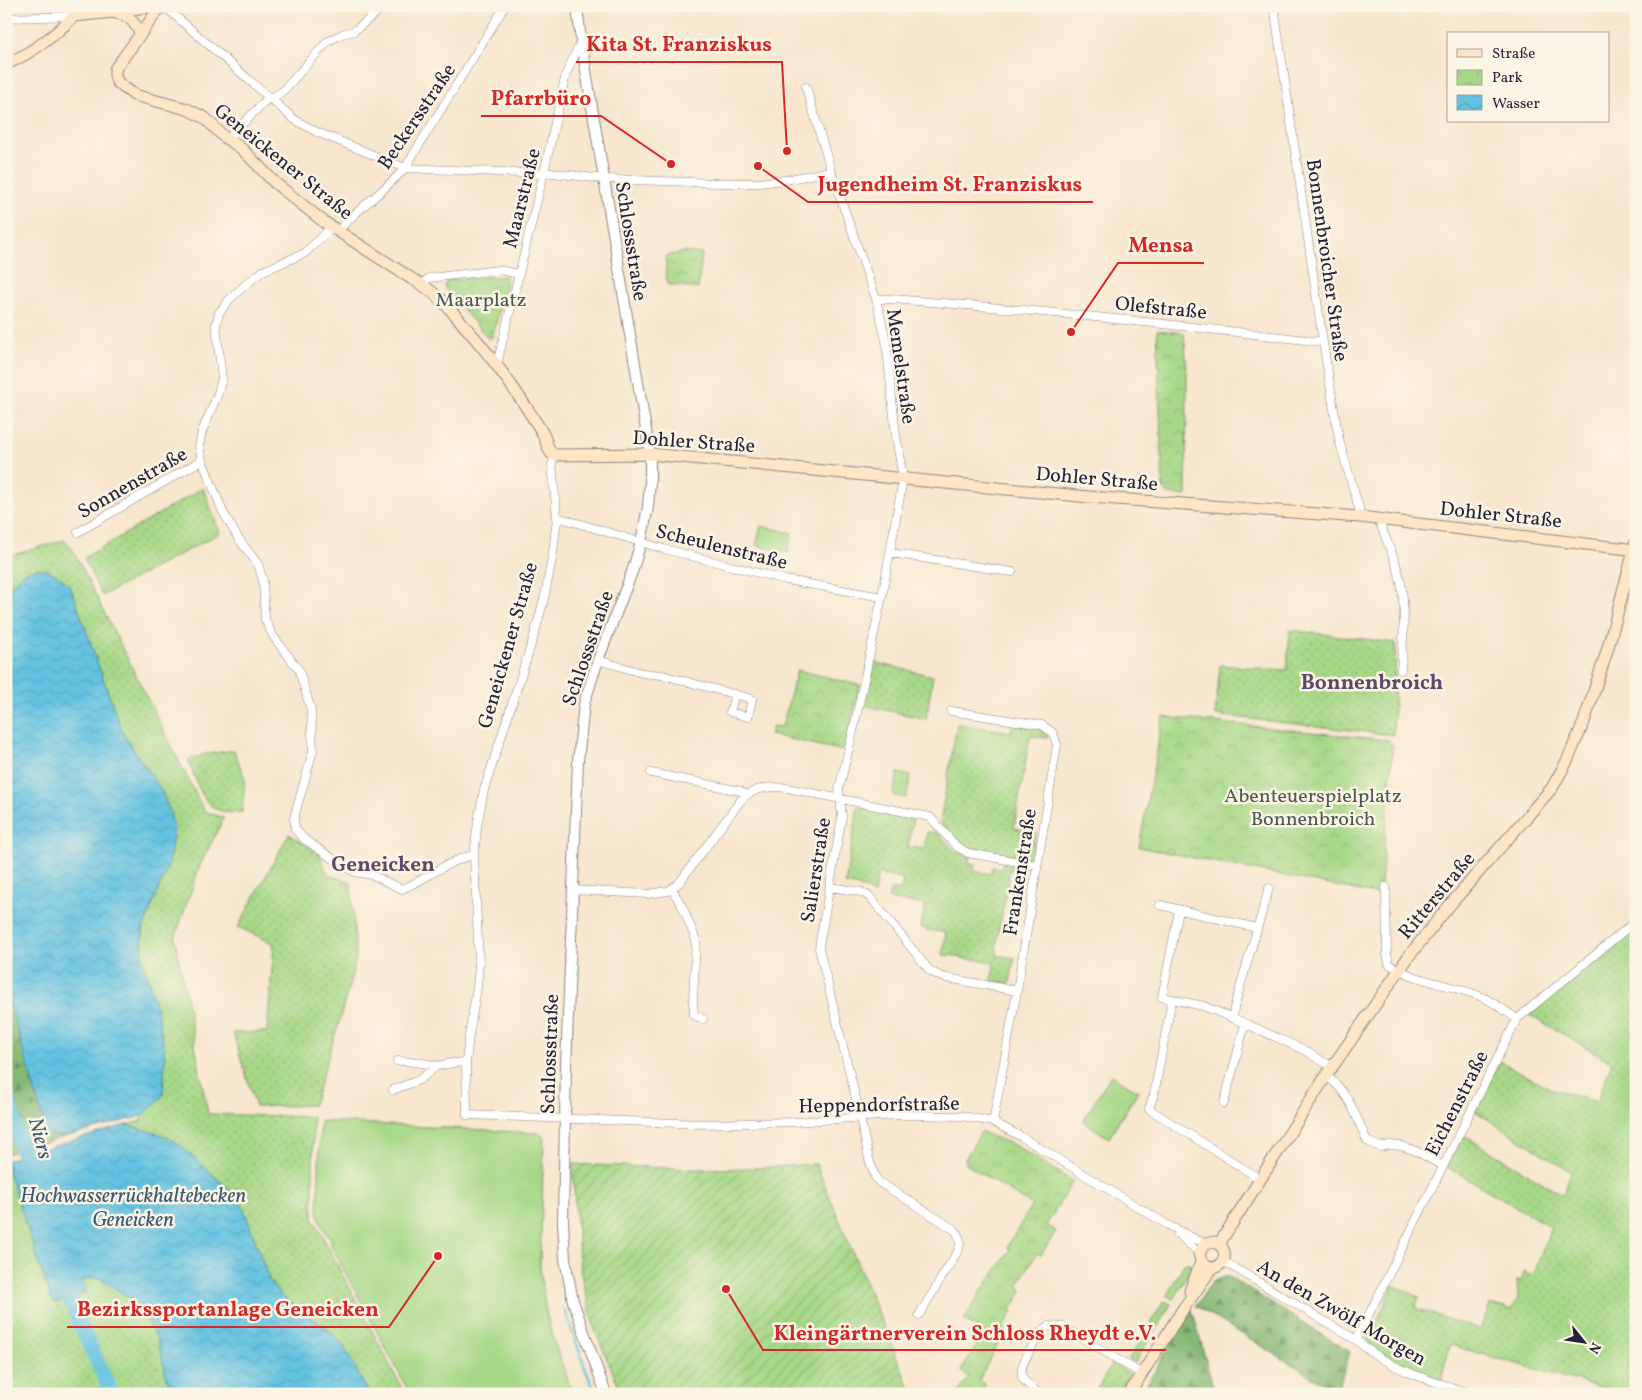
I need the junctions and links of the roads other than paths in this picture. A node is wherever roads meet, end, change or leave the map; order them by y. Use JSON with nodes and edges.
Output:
{"nodes":[{"id":1,"x":84,"y":6,"type":"edge"},
{"id":2,"x":152,"y":6,"type":"edge"},
{"id":3,"x":162,"y":6,"type":"edge"},
{"id":4,"x":385,"y":6,"type":"edge"},
{"id":5,"x":506,"y":6,"type":"edge"},
{"id":6,"x":576,"y":6,"type":"edge"},
{"id":7,"x":1274,"y":6,"type":"edge"},
{"id":8,"x":114,"y":12,"type":"junction"},
{"id":9,"x":74,"y":16,"type":"junction"},
{"id":10,"x":6,"y":18,"type":"edge"},
{"id":11,"x":141,"y":34,"type":"junction"},
{"id":12,"x":581,"y":41,"type":"junction"},
{"id":13,"x":6,"y":64,"type":"edge"},
{"id":14,"x":806,"y":87,"type":"dead end"},
{"id":15,"x":269,"y":97,"type":"junction"},
{"id":16,"x":228,"y":139,"type":"junction"},
{"id":17,"x":405,"y":168,"type":"junction"},
{"id":18,"x":831,"y":171,"type":"junction"},
{"id":19,"x":544,"y":173,"type":"junction"},
{"id":20,"x":604,"y":179,"type":"junction"},
{"id":21,"x":335,"y":229,"type":"junction"},
{"id":22,"x":519,"y":274,"type":"junction"},
{"id":23,"x":422,"y":284,"type":"junction"},
{"id":24,"x":876,"y":299,"type":"junction"},
{"id":25,"x":1323,"y":342,"type":"junction"},
{"id":26,"x":497,"y":364,"type":"junction"},
{"id":27,"x":650,"y":454,"type":"junction"},
{"id":28,"x":555,"y":455,"type":"junction"},
{"id":29,"x":202,"y":460,"type":"junction"},
{"id":30,"x":903,"y":479,"type":"junction"},
{"id":31,"x":557,"y":517,"type":"junction"},
{"id":32,"x":1360,"y":517,"type":"junction"},
{"id":33,"x":1379,"y":520,"type":"junction"},
{"id":34,"x":78,"y":532,"type":"dead end"},
{"id":35,"x":641,"y":542,"type":"junction"},
{"id":36,"x":1635,"y":548,"type":"edge"},
{"id":37,"x":890,"y":553,"type":"junction"},
{"id":38,"x":1012,"y":572,"type":"dead end"},
{"id":39,"x":882,"y":598,"type":"junction"},
{"id":40,"x":598,"y":660,"type":"junction"},
{"id":41,"x":1401,"y":670,"type":"dead end"},
{"id":42,"x":735,"y":694,"type":"dead end"},
{"id":43,"x":951,"y":710,"type":"dead end"},
{"id":44,"x":651,"y":773,"type":"dead end"},
{"id":45,"x":746,"y":795,"type":"junction"},
{"id":46,"x":839,"y":799,"type":"junction"},
{"id":47,"x":474,"y":854,"type":"junction"},
{"id":48,"x":1036,"y":865,"type":"junction"},
{"id":49,"x":830,"y":887,"type":"junction"},
{"id":50,"x":1386,"y":887,"type":"dead end"},
{"id":51,"x":1269,"y":888,"type":"dead end"},
{"id":52,"x":672,"y":889,"type":"junction"},
{"id":53,"x":572,"y":890,"type":"junction"},
{"id":54,"x":1160,"y":905,"type":"dead end"},
{"id":55,"x":1179,"y":910,"type":"junction"},
{"id":56,"x":1636,"y":922,"type":"edge"},
{"id":57,"x":1257,"y":928,"type":"junction"},
{"id":58,"x":1399,"y":971,"type":"junction"},
{"id":59,"x":1017,"y":991,"type":"junction"},
{"id":60,"x":1172,"y":999,"type":"junction"},
{"id":61,"x":1233,"y":1018,"type":"junction"},
{"id":62,"x":702,"y":1019,"type":"dead end"},
{"id":63,"x":1517,"y":1019,"type":"junction"},
{"id":64,"x":1245,"y":1024,"type":"junction"},
{"id":65,"x":397,"y":1061,"type":"dead end"},
{"id":66,"x":466,"y":1062,"type":"junction"},
{"id":67,"x":438,"y":1066,"type":"junction"},
{"id":68,"x":1329,"y":1072,"type":"junction"},
{"id":69,"x":393,"y":1090,"type":"dead end"},
{"id":70,"x":1224,"y":1103,"type":"dead end"},
{"id":71,"x":859,"y":1118,"type":"junction"},
{"id":72,"x":565,"y":1120,"type":"junction"},
{"id":73,"x":993,"y":1122,"type":"junction"},
{"id":74,"x":1442,"y":1166,"type":"junction"},
{"id":75,"x":1260,"y":1178,"type":"junction"},
{"id":76,"x":1220,"y":1244,"type":"junction"},
{"id":77,"x":1204,"y":1257,"type":"junction"},
{"id":78,"x":1224,"y":1261,"type":"junction"},
{"id":79,"x":919,"y":1314,"type":"dead end"},
{"id":80,"x":1356,"y":1340,"type":"junction"},
{"id":81,"x":1142,"y":1374,"type":"junction"},
{"id":82,"x":606,"y":1394,"type":"edge"},
{"id":83,"x":1041,"y":1394,"type":"edge"},
{"id":84,"x":1130,"y":1394,"type":"edge"},
{"id":85,"x":1475,"y":1394,"type":"edge"}],
"edges":[{"from":1,"to":9,"type":"main road"},
{"from":2,"to":8,"type":"main road"},
{"from":3,"to":11,"type":"main road","name":"Geneickener Straße"},
{"from":3,"to":15,"type":"street"},
{"from":4,"to":15,"type":"street"},
{"from":5,"to":17,"type":"street","name":"Beckersstraße"},
{"from":6,"to":12,"type":"street","name":"Schlossstraße"},
{"from":7,"to":25,"type":"street","name":"Bonnenbroicher Straße"},
{"from":8,"to":9,"type":"main road"},
{"from":8,"to":11,"type":"main road"},
{"from":9,"to":10,"type":"street"},
{"from":9,"to":13,"type":"main road"},
{"from":11,"to":16,"type":"main road","name":"Geneickener Straße"},
{"from":12,"to":19,"type":"street","name":"Maarstraße"},
{"from":12,"to":20,"type":"street","name":"Schlossstraße"},
{"from":14,"to":18,"type":"street","name":"Memelstraße"},
{"from":15,"to":16,"type":"street"},
{"from":15,"to":17,"type":"street"},
{"from":16,"to":21,"type":"main road","name":"Geneickener Straße"},
{"from":17,"to":19,"type":"street"},
{"from":17,"to":21,"type":"street","name":"Beckersstraße"},
{"from":18,"to":20,"type":"street"},
{"from":18,"to":24,"type":"street","name":"Memelstraße"},
{"from":19,"to":20,"type":"street"},
{"from":19,"to":22,"type":"street","name":"Maarstraße"},
{"from":20,"to":27,"type":"street","name":"Schlossstraße"},
{"from":21,"to":23,"type":"main road","name":"Geneickener Straße"},
{"from":21,"to":29,"type":"street","name":"Sonnenstraße"},
{"from":22,"to":23,"type":"street"},
{"from":22,"to":26,"type":"street","name":"Maarstraße"},
{"from":23,"to":26,"type":"main road","name":"Geneickener Straße"},
{"from":24,"to":25,"type":"street","name":"Olefstraße"},
{"from":24,"to":30,"type":"street","name":"Memelstraße"},
{"from":25,"to":32,"type":"street","name":"Bonnenbroicher Straße"},
{"from":26,"to":28,"type":"main road","name":"Geneickener Straße"},
{"from":27,"to":28,"type":"main road","name":"Dohler Straße"},
{"from":27,"to":30,"type":"main road","name":"Dohler Straße"},
{"from":27,"to":35,"type":"street","name":"Schlossstraße"},
{"from":28,"to":31,"type":"street","name":"Geneickener Straße"},
{"from":29,"to":34,"type":"street","name":"Sonnenstraße"},
{"from":29,"to":47,"type":"street","name":"Sonnenstraße"},
{"from":30,"to":32,"type":"main road","name":"Dohler Straße"},
{"from":30,"to":37,"type":"street","name":"Memelstraße"},
{"from":31,"to":35,"type":"street","name":"Scheulenstraße"},
{"from":31,"to":47,"type":"street","name":"Geneickener Straße"},
{"from":32,"to":33,"type":"main road","name":"Dohler Straße"},
{"from":33,"to":36,"type":"main road","name":"Dohler Straße"},
{"from":33,"to":41,"type":"street"},
{"from":35,"to":39,"type":"street","name":"Scheulenstraße"},
{"from":35,"to":40,"type":"street","name":"Schlossstraße"},
{"from":36,"to":58,"type":"main road","name":"Ritterstraße"},
{"from":37,"to":38,"type":"street"},
{"from":37,"to":39,"type":"street","name":"Memelstraße"},
{"from":39,"to":46,"type":"street","name":"Salierstraße"},
{"from":40,"to":42,"type":"street"},
{"from":40,"to":53,"type":"street","name":"Schlossstraße"},
{"from":43,"to":48,"type":"street","name":"Frankenstraße"},
{"from":44,"to":45,"type":"street"},
{"from":45,"to":46,"type":"street"},
{"from":45,"to":52,"type":"street"},
{"from":46,"to":48,"type":"street"},
{"from":46,"to":49,"type":"street","name":"Salierstraße"},
{"from":47,"to":66,"type":"street","name":"Geneickener Straße"},
{"from":48,"to":59,"type":"street","name":"Frankenstraße"},
{"from":49,"to":59,"type":"street"},
{"from":49,"to":71,"type":"street","name":"Salierstraße"},
{"from":50,"to":58,"type":"street"},
{"from":51,"to":57,"type":"street"},
{"from":52,"to":53,"type":"street"},
{"from":52,"to":62,"type":"street"},
{"from":53,"to":72,"type":"street","name":"Schlossstraße"},
{"from":54,"to":55,"type":"street"},
{"from":55,"to":57,"type":"street"},
{"from":55,"to":60,"type":"street"},
{"from":56,"to":63,"type":"street","name":"Eichenstraße"},
{"from":57,"to":61,"type":"street"},
{"from":58,"to":63,"type":"street"},
{"from":58,"to":68,"type":"main road","name":"Ritterstraße"},
{"from":59,"to":73,"type":"street","name":"Frankenstraße"},
{"from":60,"to":61,"type":"street"},
{"from":60,"to":75,"type":"street"},
{"from":61,"to":64,"type":"street"},
{"from":63,"to":74,"type":"street","name":"Eichenstraße"},
{"from":64,"to":68,"type":"street"},
{"from":64,"to":70,"type":"street"},
{"from":65,"to":67,"type":"street"},
{"from":66,"to":67,"type":"street"},
{"from":66,"to":72,"type":"street","name":"Geneickener Straße"},
{"from":67,"to":69,"type":"street"},
{"from":68,"to":74,"type":"street"},
{"from":68,"to":75,"type":"main road","name":"Ritterstraße"},
{"from":71,"to":72,"type":"street","name":"Heppendorfstraße"},
{"from":71,"to":73,"type":"street","name":"Heppendorfstraße"},
{"from":71,"to":79,"type":"street","name":"Salierstraße"},
{"from":72,"to":82,"type":"street","name":"Schlossstraße"},
{"from":73,"to":77,"type":"street","name":"Heppendorfstraße"},
{"from":74,"to":80,"type":"street","name":"Eichenstraße"},
{"from":75,"to":76,"type":"main road","name":"Ritterstraße"},
{"from":76,"to":77,"type":"main road"},
{"from":76,"to":78,"type":"main road"},
{"from":77,"to":78,"type":"main road"},
{"from":77,"to":81,"type":"main road"},
{"from":78,"to":80,"type":"street","name":"An den Zwölf Morgen"},
{"from":80,"to":85,"type":"street","name":"An den Zwölf Morgen"},
{"from":81,"to":83,"type":"street"},
{"from":81,"to":84,"type":"main road"}]}
